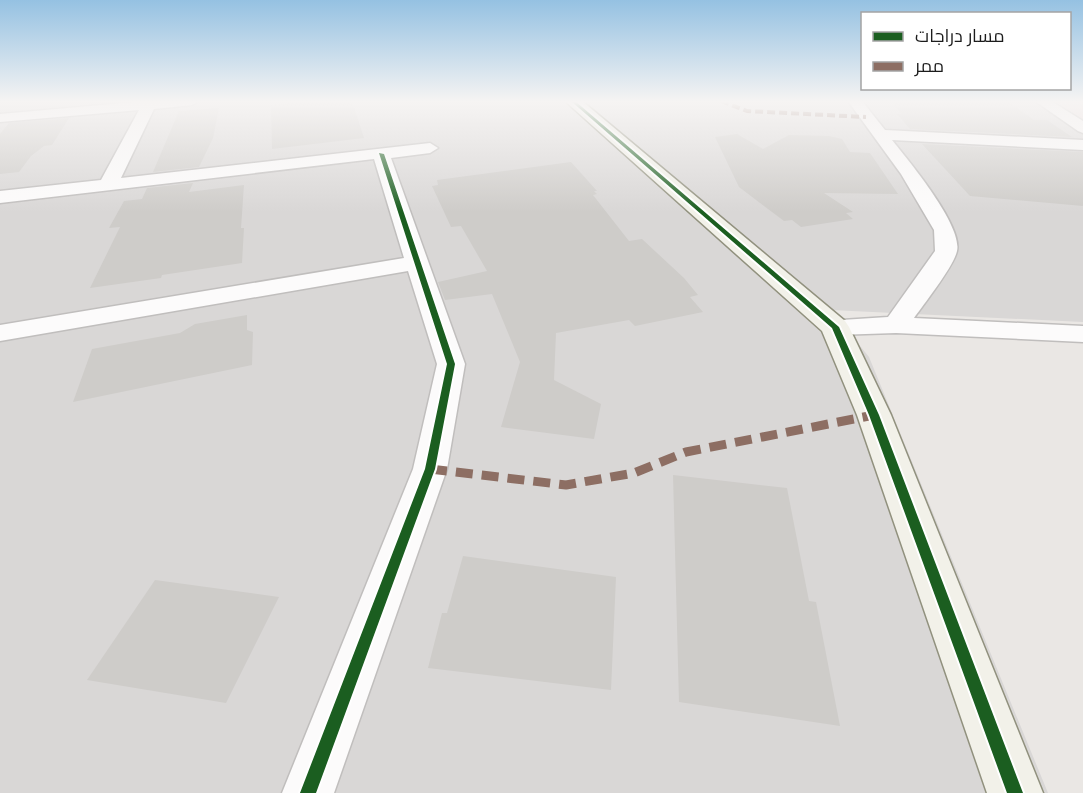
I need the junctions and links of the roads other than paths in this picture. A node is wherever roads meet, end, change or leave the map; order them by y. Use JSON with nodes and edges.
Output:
{"nodes":[{"id":1,"x":132,"y":138,"type":"edge"},
{"id":2,"x":616,"y":138,"type":"edge"},
{"id":3,"x":881,"y":138,"type":"edge"},
{"id":4,"x":953,"y":138,"type":"edge"},
{"id":5,"x":1083,"y":145,"type":"edge"},
{"id":6,"x":430,"y":148,"type":"dead end"},
{"id":7,"x":381,"y":154,"type":"junction"},
{"id":8,"x":108,"y":185,"type":"junction"},
{"id":9,"x":1,"y":199,"type":"edge"},
{"id":10,"x":417,"y":263,"type":"junction"},
{"id":11,"x":896,"y":325,"type":"junction"},
{"id":12,"x":835,"y":327,"type":"junction"},
{"id":13,"x":0,"y":333,"type":"edge"},
{"id":14,"x":1083,"y":334,"type":"edge"},
{"id":15,"x":308,"y":793,"type":"edge"},
{"id":16,"x":1015,"y":793,"type":"edge"}],
"edges":[{"from":1,"to":8,"type":"street"},
{"from":2,"to":12,"type":"street"},
{"from":3,"to":11,"type":"street"},
{"from":4,"to":5,"type":"street"},
{"from":6,"to":7,"type":"street"},
{"from":7,"to":8,"type":"street"},
{"from":7,"to":10,"type":"street"},
{"from":8,"to":9,"type":"street"},
{"from":10,"to":13,"type":"street"},
{"from":10,"to":15,"type":"street"},
{"from":11,"to":12,"type":"street"},
{"from":11,"to":14,"type":"street"},
{"from":12,"to":16,"type":"street"}]}
